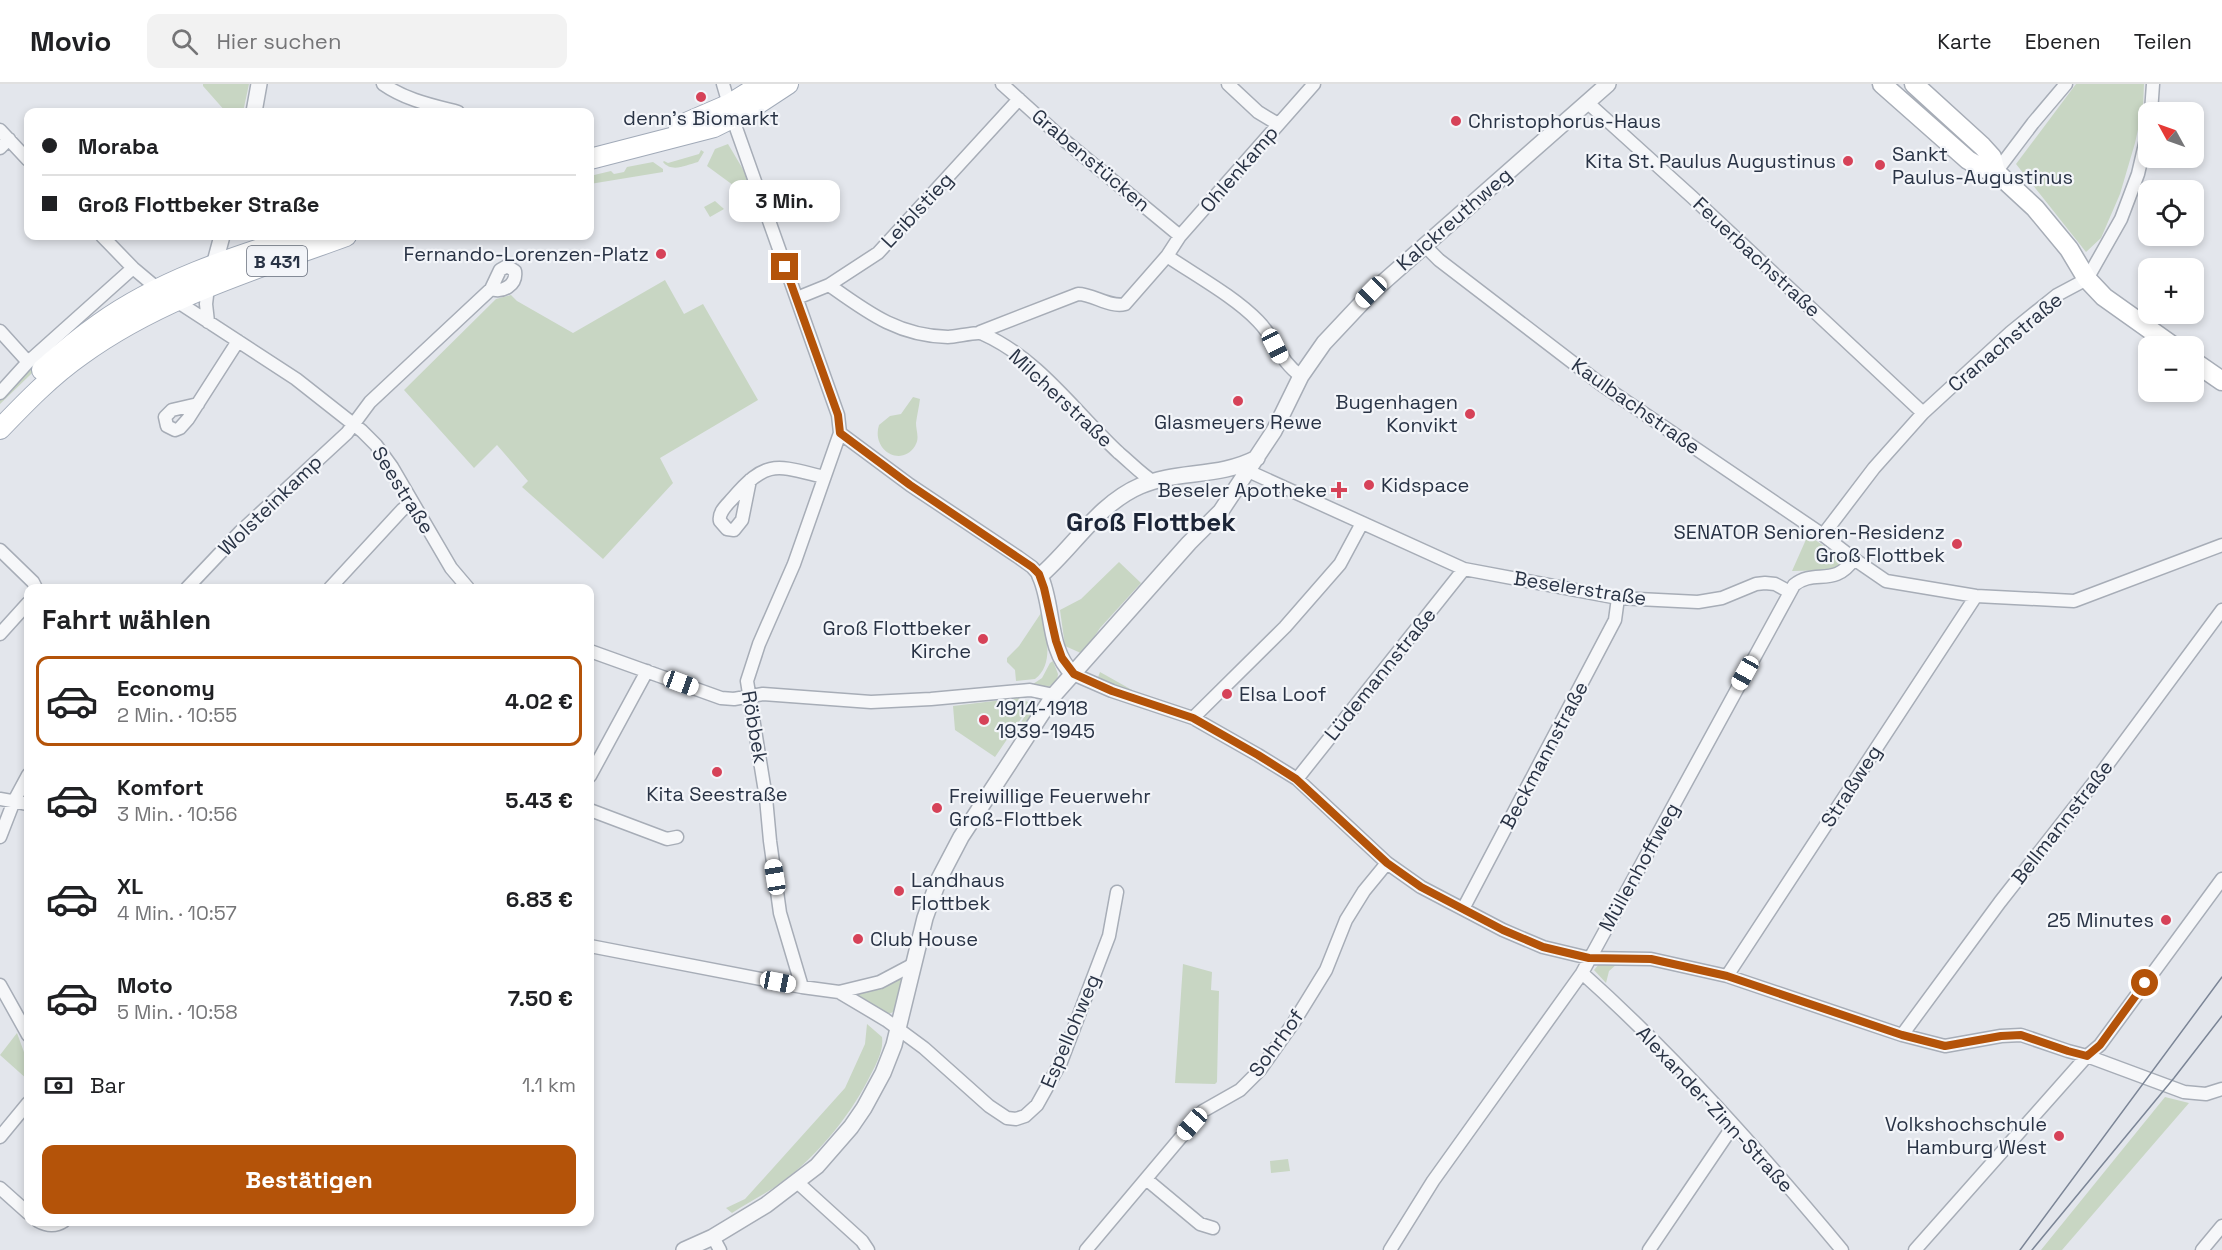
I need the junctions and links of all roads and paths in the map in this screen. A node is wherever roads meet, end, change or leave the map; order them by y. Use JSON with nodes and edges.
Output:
{"nodes":[{"id":1,"x":259,"y":84,"type":"edge"},
{"id":2,"x":383,"y":84,"type":"edge"},
{"id":3,"x":723,"y":84,"type":"edge"},
{"id":4,"x":762,"y":84,"type":"edge"},
{"id":5,"x":788,"y":84,"type":"edge"},
{"id":6,"x":1002,"y":84,"type":"edge"},
{"id":7,"x":1227,"y":84,"type":"edge"},
{"id":8,"x":1314,"y":84,"type":"edge"},
{"id":9,"x":1608,"y":84,"type":"edge"},
{"id":10,"x":1882,"y":84,"type":"edge"},
{"id":11,"x":1914,"y":84,"type":"edge"},
{"id":12,"x":2066,"y":84,"type":"edge"},
{"id":13,"x":2153,"y":84,"type":"edge"},
{"id":14,"x":1019,"y":99,"type":"junction"},
{"id":15,"x":2152,"y":102,"type":"edge"},
{"id":16,"x":1588,"y":103,"type":"junction"},
{"id":17,"x":255,"y":108,"type":"edge"},
{"id":18,"x":442,"y":108,"type":"edge"},
{"id":19,"x":731,"y":111,"type":"junction"},
{"id":20,"x":1278,"y":124,"type":"junction"},
{"id":21,"x":3,"y":139,"type":"edge"},
{"id":22,"x":594,"y":148,"type":"edge"},
{"id":23,"x":24,"y":157,"type":"edge"},
{"id":24,"x":594,"y":158,"type":"edge"},
{"id":25,"x":2139,"y":168,"type":"edge"},
{"id":26,"x":1996,"y":172,"type":"junction"},
{"id":27,"x":1180,"y":236,"type":"junction"},
{"id":28,"x":106,"y":240,"type":"edge"},
{"id":29,"x":221,"y":240,"type":"edge"},
{"id":30,"x":288,"y":240,"type":"edge"},
{"id":31,"x":335,"y":240,"type":"edge"},
{"id":32,"x":1424,"y":245,"type":"junction"},
{"id":33,"x":1167,"y":256,"type":"junction"},
{"id":34,"x":214,"y":265,"type":"junction"},
{"id":35,"x":133,"y":268,"type":"junction"},
{"id":36,"x":2087,"y":279,"type":"junction"},
{"id":37,"x":829,"y":285,"type":"junction"},
{"id":38,"x":208,"y":287,"type":"junction"},
{"id":39,"x":491,"y":288,"type":"dead end"},
{"id":40,"x":158,"y":289,"type":"junction"},
{"id":41,"x":797,"y":298,"type":"junction"},
{"id":42,"x":175,"y":301,"type":"junction"},
{"id":43,"x":208,"y":322,"type":"junction"},
{"id":44,"x":0,"y":331,"type":"edge"},
{"id":45,"x":980,"y":332,"type":"junction"},
{"id":46,"x":2159,"y":336,"type":"edge"},
{"id":47,"x":238,"y":341,"type":"junction"},
{"id":48,"x":28,"y":362,"type":"junction"},
{"id":49,"x":2204,"y":369,"type":"edge"},
{"id":50,"x":1301,"y":376,"type":"junction"},
{"id":51,"x":2222,"y":381,"type":"edge"},
{"id":52,"x":0,"y":393,"type":"edge"},
{"id":53,"x":198,"y":404,"type":"dead end"},
{"id":54,"x":0,"y":413,"type":"edge"},
{"id":55,"x":1923,"y":413,"type":"junction"},
{"id":56,"x":355,"y":424,"type":"junction"},
{"id":57,"x":0,"y":429,"type":"edge"},
{"id":58,"x":840,"y":433,"type":"junction"},
{"id":59,"x":1252,"y":464,"type":"junction"},
{"id":60,"x":1217,"y":472,"type":"junction"},
{"id":61,"x":824,"y":477,"type":"junction"},
{"id":62,"x":750,"y":480,"type":"dead end"},
{"id":63,"x":1154,"y":482,"type":"junction"},
{"id":64,"x":1232,"y":495,"type":"junction"},
{"id":65,"x":411,"y":503,"type":"junction"},
{"id":66,"x":1362,"y":523,"type":"junction"},
{"id":67,"x":1823,"y":535,"type":"junction"},
{"id":68,"x":2222,"y":545,"type":"edge"},
{"id":69,"x":0,"y":550,"type":"edge"},
{"id":70,"x":1854,"y":559,"type":"junction"},
{"id":71,"x":1464,"y":570,"type":"junction"},
{"id":72,"x":1040,"y":576,"type":"junction"},
{"id":73,"x":34,"y":584,"type":"edge"},
{"id":74,"x":191,"y":584,"type":"edge"},
{"id":75,"x":334,"y":584,"type":"edge"},
{"id":76,"x":465,"y":584,"type":"edge"},
{"id":77,"x":1790,"y":592,"type":"junction"},
{"id":78,"x":1976,"y":596,"type":"junction"},
{"id":79,"x":1618,"y":598,"type":"junction"},
{"id":80,"x":24,"y":607,"type":"edge"},
{"id":81,"x":2222,"y":610,"type":"edge"},
{"id":82,"x":0,"y":634,"type":"edge"},
{"id":83,"x":594,"y":652,"type":"edge"},
{"id":84,"x":647,"y":671,"type":"junction"},
{"id":85,"x":1074,"y":674,"type":"junction"},
{"id":86,"x":1054,"y":695,"type":"junction"},
{"id":87,"x":749,"y":696,"type":"junction"},
{"id":88,"x":1193,"y":718,"type":"junction"},
{"id":89,"x":594,"y":769,"type":"edge"},
{"id":90,"x":1296,"y":779,"type":"junction"},
{"id":91,"x":24,"y":782,"type":"edge"},
{"id":92,"x":0,"y":799,"type":"edge"},
{"id":93,"x":14,"y":801,"type":"junction"},
{"id":94,"x":24,"y":803,"type":"edge"},
{"id":95,"x":594,"y":812,"type":"edge"},
{"id":96,"x":0,"y":837,"type":"edge"},
{"id":97,"x":677,"y":837,"type":"dead end"},
{"id":98,"x":1387,"y":863,"type":"junction"},
{"id":99,"x":2222,"y":879,"type":"edge"},
{"id":100,"x":1117,"y":892,"type":"dead end"},
{"id":101,"x":1463,"y":909,"type":"junction"},
{"id":102,"x":594,"y":947,"type":"edge"},
{"id":103,"x":1589,"y":958,"type":"junction"},
{"id":104,"x":914,"y":964,"type":"junction"},
{"id":105,"x":1582,"y":973,"type":"junction"},
{"id":106,"x":1727,"y":976,"type":"junction"},
{"id":107,"x":0,"y":985,"type":"edge"},
{"id":108,"x":802,"y":987,"type":"junction"},
{"id":109,"x":839,"y":992,"type":"junction"},
{"id":110,"x":24,"y":1028,"type":"edge"},
{"id":111,"x":900,"y":1030,"type":"junction"},
{"id":112,"x":1902,"y":1035,"type":"junction"},
{"id":113,"x":2087,"y":1056,"type":"junction"},
{"id":114,"x":2222,"y":1089,"type":"edge"},
{"id":115,"x":24,"y":1107,"type":"edge"},
{"id":116,"x":1733,"y":1126,"type":"junction"},
{"id":117,"x":0,"y":1137,"type":"edge"},
{"id":118,"x":1146,"y":1179,"type":"junction"},
{"id":119,"x":797,"y":1182,"type":"junction"},
{"id":120,"x":0,"y":1188,"type":"edge"},
{"id":121,"x":24,"y":1208,"type":"edge"},
{"id":122,"x":2222,"y":1226,"type":"edge"},
{"id":123,"x":1213,"y":1228,"type":"dead end"},
{"id":124,"x":716,"y":1244,"type":"edge"},
{"id":125,"x":684,"y":1250,"type":"edge"},
{"id":126,"x":868,"y":1250,"type":"edge"},
{"id":127,"x":1086,"y":1250,"type":"edge"},
{"id":128,"x":1390,"y":1250,"type":"edge"},
{"id":129,"x":1649,"y":1250,"type":"edge"},
{"id":130,"x":1842,"y":1250,"type":"edge"},
{"id":131,"x":1915,"y":1250,"type":"edge"},
{"id":132,"x":2202,"y":1250,"type":"edge"}],
"edges":[{"from":1,"to":17,"type":"street"},
{"from":2,"to":18,"type":"street"},
{"from":3,"to":19,"type":"street"},
{"from":4,"to":19,"type":"main road"},
{"from":5,"to":19,"type":"main road"},
{"from":6,"to":14,"type":"street","name":"Grabenstücken"},
{"from":7,"to":20,"type":"street"},
{"from":8,"to":20,"type":"street","name":"Ohlenkamp"},
{"from":9,"to":16,"type":"street","name":"Kalckreuthweg"},
{"from":10,"to":26,"type":"main road"},
{"from":11,"to":26,"type":"main road"},
{"from":12,"to":26,"type":"street"},
{"from":13,"to":15,"type":"street"},
{"from":14,"to":27,"type":"street","name":"Grabenstücken"},
{"from":14,"to":37,"type":"street","name":"Leiblstieg"},
{"from":16,"to":32,"type":"street","name":"Kalckreuthweg"},
{"from":16,"to":55,"type":"street","name":"Feuerbachstraße"},
{"from":19,"to":22,"type":"main road"},
{"from":19,"to":24,"type":"main road"},
{"from":19,"to":41,"type":"street"},
{"from":20,"to":27,"type":"street","name":"Ohlenkamp"},
{"from":21,"to":23,"type":"street"},
{"from":25,"to":36,"type":"street"},
{"from":26,"to":36,"type":"main road"},
{"from":27,"to":33,"type":"street","name":"Ohlenkamp"},
{"from":28,"to":35,"type":"street","name":"Seestraße"},
{"from":29,"to":34,"type":"street"},
{"from":30,"to":34,"type":"main road","number":"B 431"},
{"from":31,"to":38,"type":"main road","number":"B 431"},
{"from":32,"to":50,"type":"street","name":"Kalckreuthweg"},
{"from":32,"to":67,"type":"street","name":"Kaulbachstraße"},
{"from":33,"to":45,"type":"street","name":"Ohlenkamp"},
{"from":33,"to":50,"type":"street"},
{"from":34,"to":38,"type":"street"},
{"from":34,"to":40,"type":"main road","number":"B 431"},
{"from":35,"to":40,"type":"street","name":"Seestraße"},
{"from":35,"to":48,"type":"street"},
{"from":36,"to":46,"type":"main road"},
{"from":36,"to":55,"type":"street","name":"Cranachstraße"},
{"from":37,"to":41,"type":"street","name":"Leiblstieg"},
{"from":37,"to":45,"type":"street"},
{"from":38,"to":42,"type":"main road","number":"B 431"},
{"from":38,"to":43,"type":"street"},
{"from":39,"to":56,"type":"street","name":"Wolsteinkamp"},
{"from":40,"to":42,"type":"street","name":"Seestraße"},
{"from":40,"to":54,"type":"main road","number":"B 431"},
{"from":41,"to":58,"type":"street"},
{"from":42,"to":43,"type":"street","name":"Seestraße"},
{"from":42,"to":57,"type":"main road","number":"B 431"},
{"from":43,"to":47,"type":"street","name":"Seestraße"},
{"from":44,"to":48,"type":"street"},
{"from":45,"to":63,"type":"street","name":"Milcherstraße"},
{"from":47,"to":53,"type":"street"},
{"from":47,"to":56,"type":"street","name":"Seestraße"},
{"from":48,"to":52,"type":"street"},
{"from":49,"to":51,"type":"main road"},
{"from":50,"to":59,"type":"street","name":"Kalckreuthweg"},
{"from":55,"to":67,"type":"street","name":"Cranachstraße"},
{"from":56,"to":65,"type":"street","name":"Seestraße"},
{"from":56,"to":74,"type":"street","name":"Wolsteinkamp"},
{"from":58,"to":61,"type":"street","name":"Röbbek"},
{"from":58,"to":72,"type":"street"},
{"from":59,"to":60,"type":"street"},
{"from":59,"to":64,"type":"street","name":"Kalckreuthweg"},
{"from":59,"to":66,"type":"street","name":"Beselerstraße"},
{"from":60,"to":63,"type":"street"},
{"from":60,"to":64,"type":"street"},
{"from":61,"to":62,"type":"street"},
{"from":61,"to":87,"type":"street","name":"Röbbek"},
{"from":63,"to":72,"type":"street"},
{"from":64,"to":85,"type":"street","name":"Kalckreuthweg"},
{"from":65,"to":75,"type":"street"},
{"from":65,"to":76,"type":"street","name":"Seestraße"},
{"from":66,"to":71,"type":"street","name":"Beselerstraße"},
{"from":66,"to":88,"type":"street"},
{"from":67,"to":70,"type":"street","name":"Kaulbachstraße"},
{"from":68,"to":78,"type":"street"},
{"from":69,"to":73,"type":"street"},
{"from":70,"to":77,"type":"street"},
{"from":70,"to":78,"type":"street"},
{"from":71,"to":79,"type":"street","name":"Beselerstraße"},
{"from":71,"to":90,"type":"street","name":"Lüdemannstraße"},
{"from":72,"to":85,"type":"street"},
{"from":77,"to":79,"type":"street","name":"Beselerstraße"},
{"from":77,"to":103,"type":"street","name":"Müllenhoffweg"},
{"from":78,"to":106,"type":"street","name":"Straßweg"},
{"from":79,"to":101,"type":"street","name":"Beckmannstraße"},
{"from":80,"to":82,"type":"street"},
{"from":81,"to":112,"type":"street","name":"Bellmannstraße"},
{"from":83,"to":84,"type":"street"},
{"from":84,"to":87,"type":"street"},
{"from":84,"to":89,"type":"street"},
{"from":85,"to":86,"type":"street","name":"Kalckreuthweg"},
{"from":85,"to":88,"type":"street"},
{"from":86,"to":87,"type":"street"},
{"from":86,"to":104,"type":"street","name":"Kalckreuthweg"},
{"from":87,"to":108,"type":"street","name":"Röbbek"},
{"from":88,"to":90,"type":"street"},
{"from":90,"to":98,"type":"street"},
{"from":91,"to":93,"type":"street"},
{"from":92,"to":93,"type":"street"},
{"from":93,"to":94,"type":"street"},
{"from":93,"to":96,"type":"street"},
{"from":95,"to":97,"type":"street"},
{"from":98,"to":101,"type":"street"},
{"from":98,"to":118,"type":"street","name":"Sohrhof"},
{"from":99,"to":113,"type":"street"},
{"from":100,"to":111,"type":"street","name":"Espellohweg"},
{"from":101,"to":103,"type":"street"},
{"from":102,"to":108,"type":"street"},
{"from":103,"to":105,"type":"street","name":"Müllenhoffweg"},
{"from":103,"to":106,"type":"street"},
{"from":104,"to":109,"type":"street"},
{"from":104,"to":111,"type":"street","name":"Kalckreuthweg"},
{"from":105,"to":116,"type":"street","name":"Alexander-Zinn-Straße"},
{"from":105,"to":128,"type":"street","name":"Müllenhoffweg"},
{"from":106,"to":112,"type":"street"},
{"from":107,"to":110,"type":"street"},
{"from":108,"to":109,"type":"street"},
{"from":109,"to":111,"type":"street"},
{"from":111,"to":119,"type":"street","name":"Kalckreuthweg"},
{"from":112,"to":113,"type":"street"},
{"from":113,"to":114,"type":"street"},
{"from":113,"to":131,"type":"street"},
{"from":115,"to":117,"type":"street"},
{"from":116,"to":129,"type":"street"},
{"from":116,"to":130,"type":"street","name":"Alexander-Zinn-Straße"},
{"from":118,"to":123,"type":"street"},
{"from":118,"to":127,"type":"street","name":"Sohrhof"},
{"from":119,"to":124,"type":"street","name":"Kalckreuthweg"},
{"from":119,"to":126,"type":"street"},
{"from":120,"to":121,"type":"street"},
{"from":122,"to":132,"type":"street"},
{"from":124,"to":125,"type":"street","name":"Kalckreuthweg"}]}
